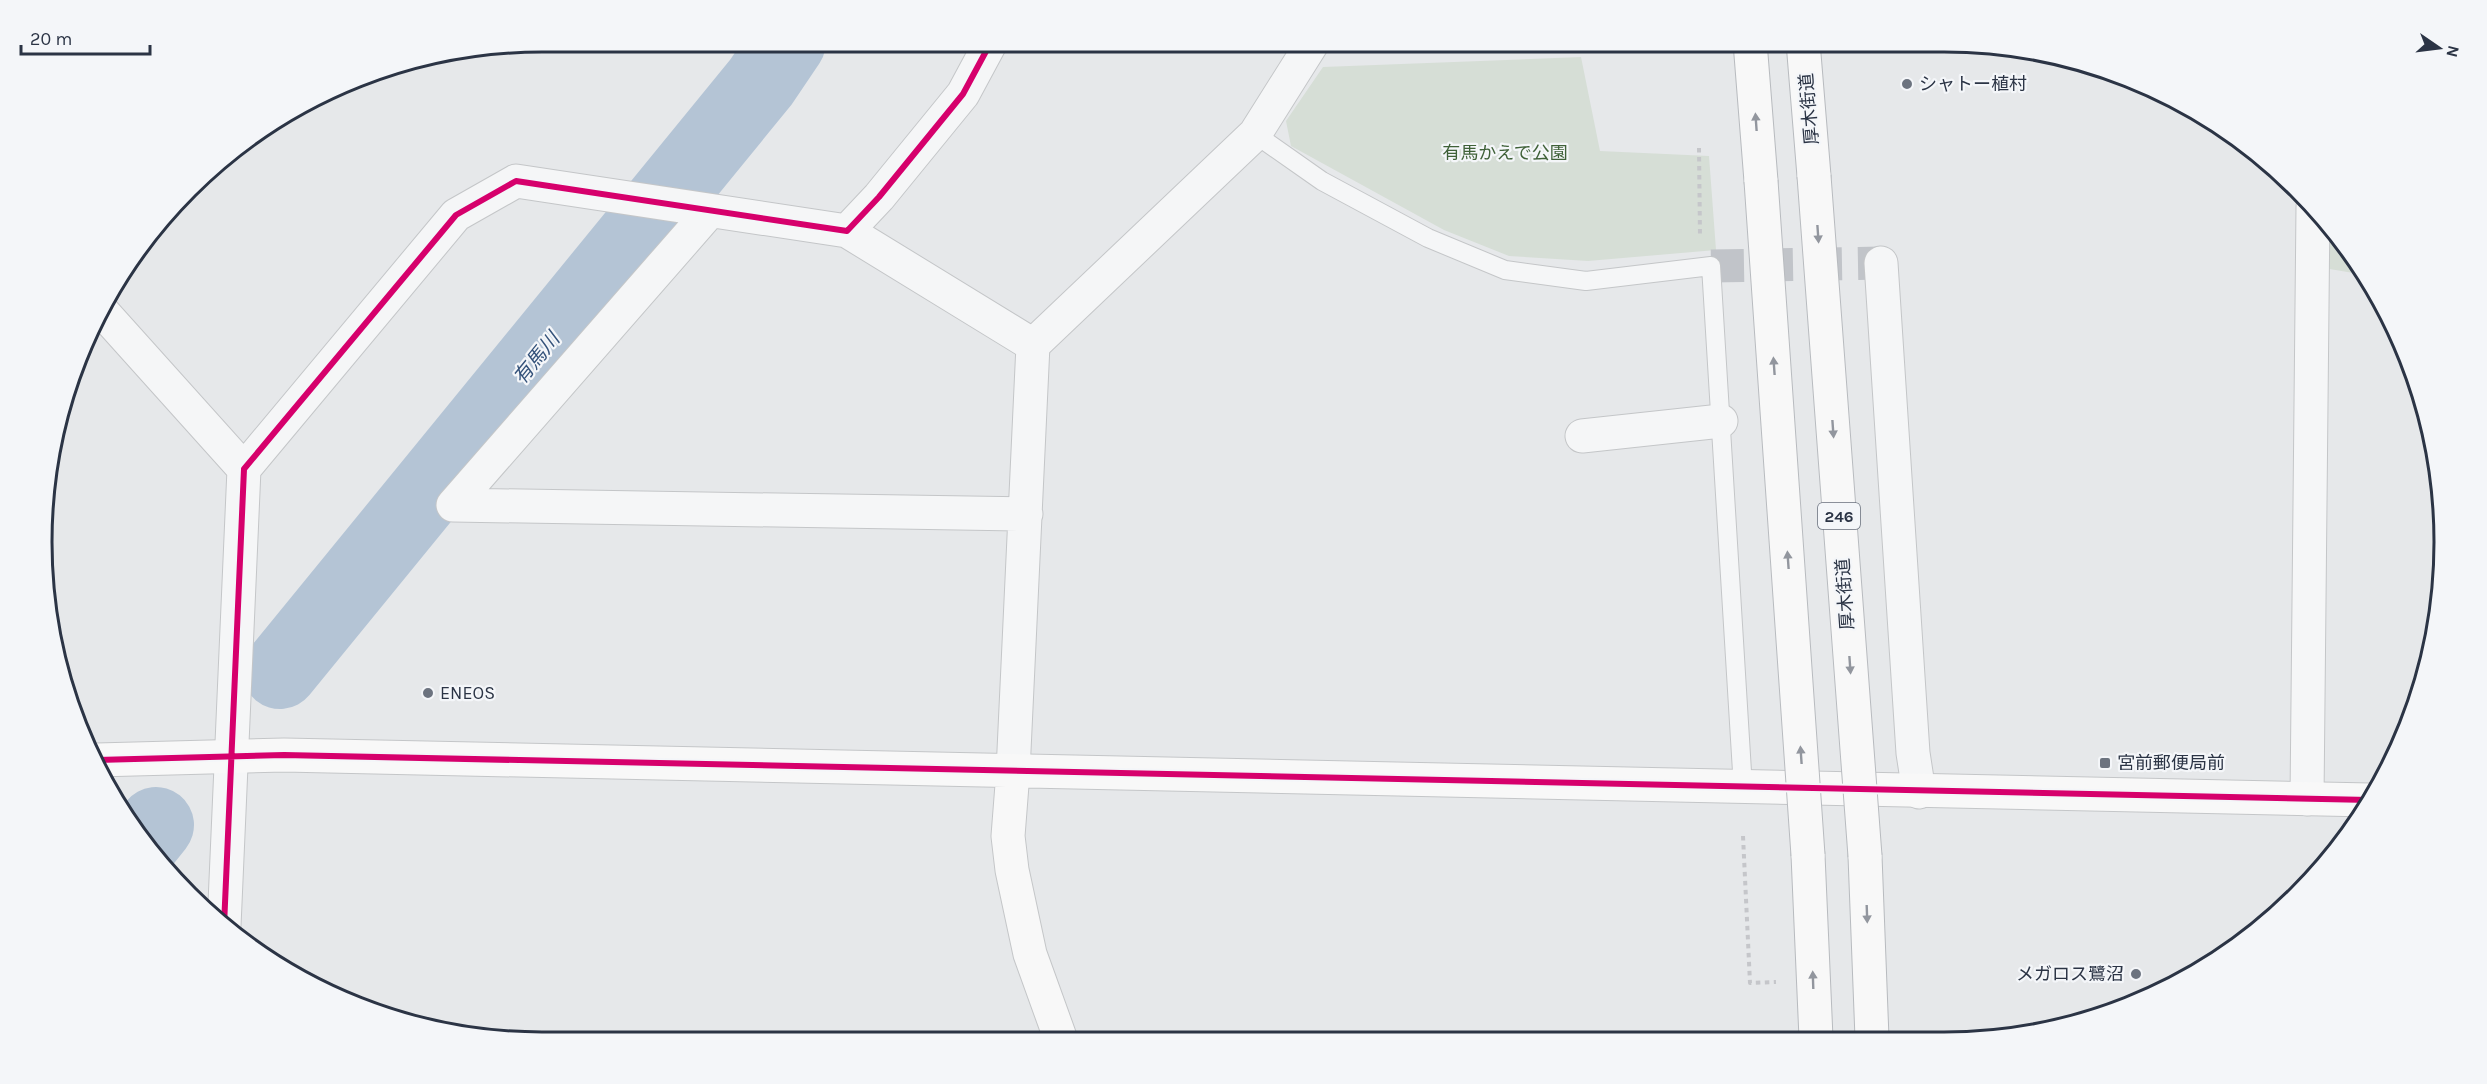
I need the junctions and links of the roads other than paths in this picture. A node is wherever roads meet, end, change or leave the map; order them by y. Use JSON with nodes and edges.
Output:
{"nodes":[{"id":1,"x":986,"y":52,"type":"edge"},
{"id":2,"x":1306,"y":52,"type":"edge"},
{"id":3,"x":1751,"y":52,"type":"edge"},
{"id":4,"x":1804,"y":52,"type":"edge"},
{"id":5,"x":1255,"y":134,"type":"junction"},
{"id":6,"x":708,"y":210,"type":"junction"},
{"id":7,"x":2313,"y":219,"type":"edge"},
{"id":8,"x":847,"y":231,"type":"junction"},
{"id":9,"x":1881,"y":263,"type":"dead end"},
{"id":10,"x":107,"y":317,"type":"edge"},
{"id":11,"x":1033,"y":345,"type":"junction"},
{"id":12,"x":1721,"y":421,"type":"junction"},
{"id":13,"x":1582,"y":436,"type":"dead end"},
{"id":14,"x":243,"y":468,"type":"junction"},
{"id":15,"x":1026,"y":514,"type":"junction"},
{"id":16,"x":231,"y":755,"type":"junction"},
{"id":17,"x":103,"y":760,"type":"edge"},
{"id":18,"x":1013,"y":772,"type":"junction"},
{"id":19,"x":1743,"y":788,"type":"junction"},
{"id":20,"x":1919,"y":792,"type":"junction"},
{"id":21,"x":2307,"y":799,"type":"junction"},
{"id":22,"x":2361,"y":800,"type":"edge"},
{"id":23,"x":224,"y":914,"type":"edge"},
{"id":24,"x":1058,"y":1032,"type":"edge"},
{"id":25,"x":1816,"y":1032,"type":"edge"},
{"id":26,"x":1872,"y":1032,"type":"edge"}],
"edges":[{"from":1,"to":8,"type":"street"},
{"from":2,"to":5,"type":"street"},
{"from":25,"to":3,"type":"main road","one_way":true,"bridge":true},
{"from":4,"to":26,"type":"main road","name":"厚木街道","number":"246","one_way":true,"bridge":true},
{"from":5,"to":11,"type":"street"},
{"from":5,"to":12,"type":"lane"},
{"from":6,"to":8,"type":"street"},
{"from":6,"to":14,"type":"street"},
{"from":6,"to":15,"type":"street"},
{"from":7,"to":21,"type":"street"},
{"from":8,"to":11,"type":"street"},
{"from":9,"to":20,"type":"street"},
{"from":10,"to":14,"type":"street"},
{"from":11,"to":15,"type":"street"},
{"from":12,"to":13,"type":"street"},
{"from":12,"to":19,"type":"lane"},
{"from":14,"to":16,"type":"street"},
{"from":15,"to":18,"type":"street"},
{"from":16,"to":17,"type":"main road"},
{"from":16,"to":18,"type":"main road"},
{"from":16,"to":23,"type":"street"},
{"from":18,"to":19,"type":"main road"},
{"from":18,"to":24,"type":"main road"},
{"from":19,"to":20,"type":"main road"},
{"from":20,"to":21,"type":"main road"},
{"from":21,"to":22,"type":"main road"}]}
